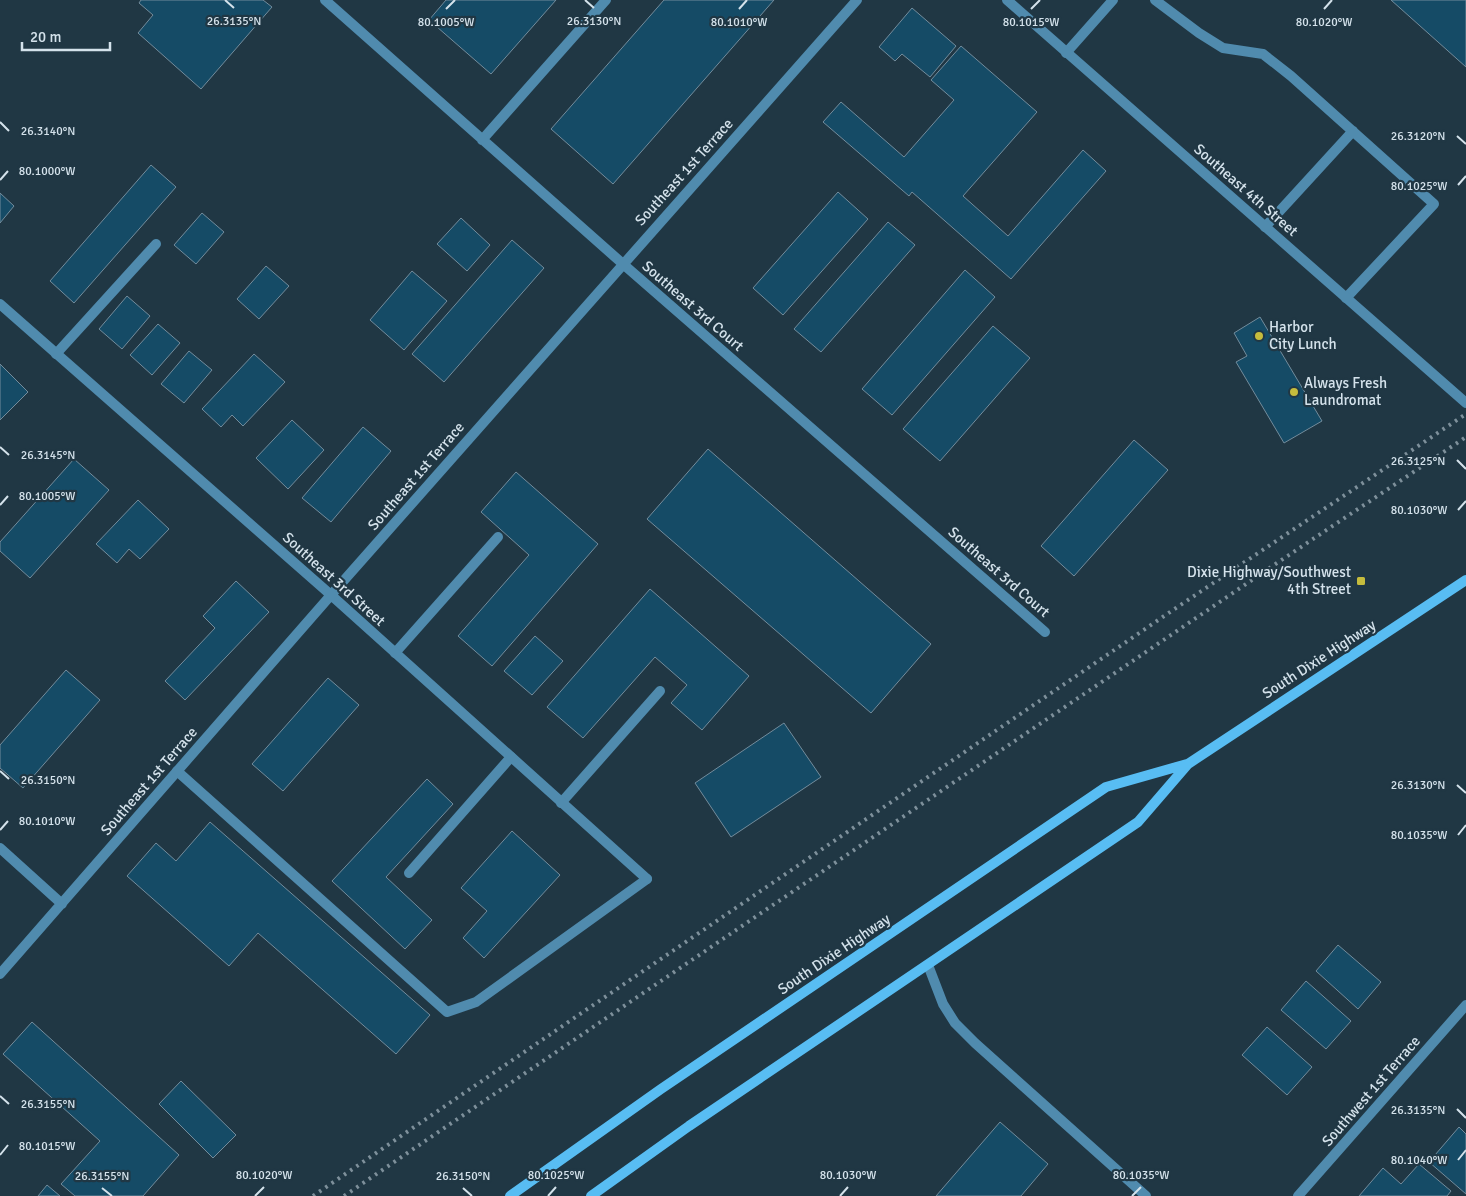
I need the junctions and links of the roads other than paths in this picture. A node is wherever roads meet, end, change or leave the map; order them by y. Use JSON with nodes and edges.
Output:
{"nodes":[{"id":1,"x":325,"y":0,"type":"edge"},
{"id":2,"x":606,"y":0,"type":"edge"},
{"id":3,"x":856,"y":0,"type":"edge"},
{"id":4,"x":1007,"y":0,"type":"edge"},
{"id":5,"x":1113,"y":0,"type":"edge"},
{"id":6,"x":1155,"y":0,"type":"edge"},
{"id":7,"x":1066,"y":53,"type":"junction"},
{"id":8,"x":1353,"y":131,"type":"junction"},
{"id":9,"x":482,"y":140,"type":"junction"},
{"id":10,"x":1265,"y":227,"type":"junction"},
{"id":11,"x":156,"y":244,"type":"dead end"},
{"id":12,"x":623,"y":264,"type":"junction"},
{"id":13,"x":1346,"y":298,"type":"junction"},
{"id":14,"x":0,"y":304,"type":"edge"},
{"id":15,"x":56,"y":354,"type":"junction"},
{"id":16,"x":1466,"y":403,"type":"edge"},
{"id":17,"x":498,"y":537,"type":"dead end"},
{"id":18,"x":1466,"y":580,"type":"edge"},
{"id":19,"x":331,"y":595,"type":"junction"},
{"id":20,"x":1045,"y":632,"type":"dead end"},
{"id":21,"x":395,"y":653,"type":"junction"},
{"id":22,"x":660,"y":691,"type":"dead end"},
{"id":23,"x":511,"y":757,"type":"junction"},
{"id":24,"x":1188,"y":764,"type":"junction"},
{"id":25,"x":177,"y":771,"type":"junction"},
{"id":26,"x":561,"y":803,"type":"junction"},
{"id":27,"x":0,"y":848,"type":"edge"},
{"id":28,"x":409,"y":873,"type":"dead end"},
{"id":29,"x":62,"y":904,"type":"junction"},
{"id":30,"x":928,"y":965,"type":"junction"},
{"id":31,"x":0,"y":974,"type":"edge"},
{"id":32,"x":1466,"y":1005,"type":"edge"},
{"id":33,"x":510,"y":1196,"type":"edge"},
{"id":34,"x":591,"y":1196,"type":"edge"},
{"id":35,"x":1146,"y":1196,"type":"edge"},
{"id":36,"x":1298,"y":1196,"type":"edge"}],
"edges":[{"from":1,"to":9,"type":"street","name":"Southeast 3rd Court"},
{"from":2,"to":9,"type":"street"},
{"from":3,"to":12,"type":"street","name":"Southeast 1st Terrace"},
{"from":4,"to":7,"type":"street","name":"Southeast 4th Street"},
{"from":5,"to":7,"type":"street"},
{"from":6,"to":8,"type":"street"},
{"from":7,"to":10,"type":"street","name":"Southeast 4th Street"},
{"from":8,"to":10,"type":"street"},
{"from":8,"to":13,"type":"street"},
{"from":9,"to":12,"type":"street","name":"Southeast 3rd Court"},
{"from":10,"to":13,"type":"street","name":"Southeast 4th Street"},
{"from":11,"to":15,"type":"street"},
{"from":12,"to":19,"type":"street","name":"Southeast 1st Terrace"},
{"from":12,"to":20,"type":"street","name":"Southeast 3rd Court"},
{"from":13,"to":16,"type":"street","name":"Southeast 4th Street"},
{"from":14,"to":15,"type":"street","name":"Southeast 3rd Street"},
{"from":15,"to":19,"type":"street","name":"Southeast 3rd Street"},
{"from":17,"to":21,"type":"street"},
{"from":18,"to":24,"type":"main road","name":"South Dixie Highway"},
{"from":19,"to":21,"type":"street","name":"Southeast 3rd Street"},
{"from":19,"to":25,"type":"street","name":"Southeast 1st Terrace"},
{"from":21,"to":23,"type":"street","name":"Southeast 3rd Street"},
{"from":22,"to":26,"type":"street"},
{"from":23,"to":26,"type":"street","name":"Southeast 3rd Street"},
{"from":23,"to":28,"type":"street"},
{"from":24,"to":30,"type":"main road","name":"South Dixie Highway"},
{"from":24,"to":33,"type":"main road","name":"South Dixie Highway"},
{"from":25,"to":26,"type":"street","name":"Southeast 3rd Street"},
{"from":25,"to":29,"type":"street","name":"Southeast 1st Terrace"},
{"from":27,"to":29,"type":"street"},
{"from":29,"to":31,"type":"street","name":"Southeast 1st Terrace"},
{"from":30,"to":34,"type":"main road","name":"South Dixie Highway"},
{"from":30,"to":35,"type":"street"},
{"from":32,"to":36,"type":"street","name":"Southwest 1st Terrace"}]}
